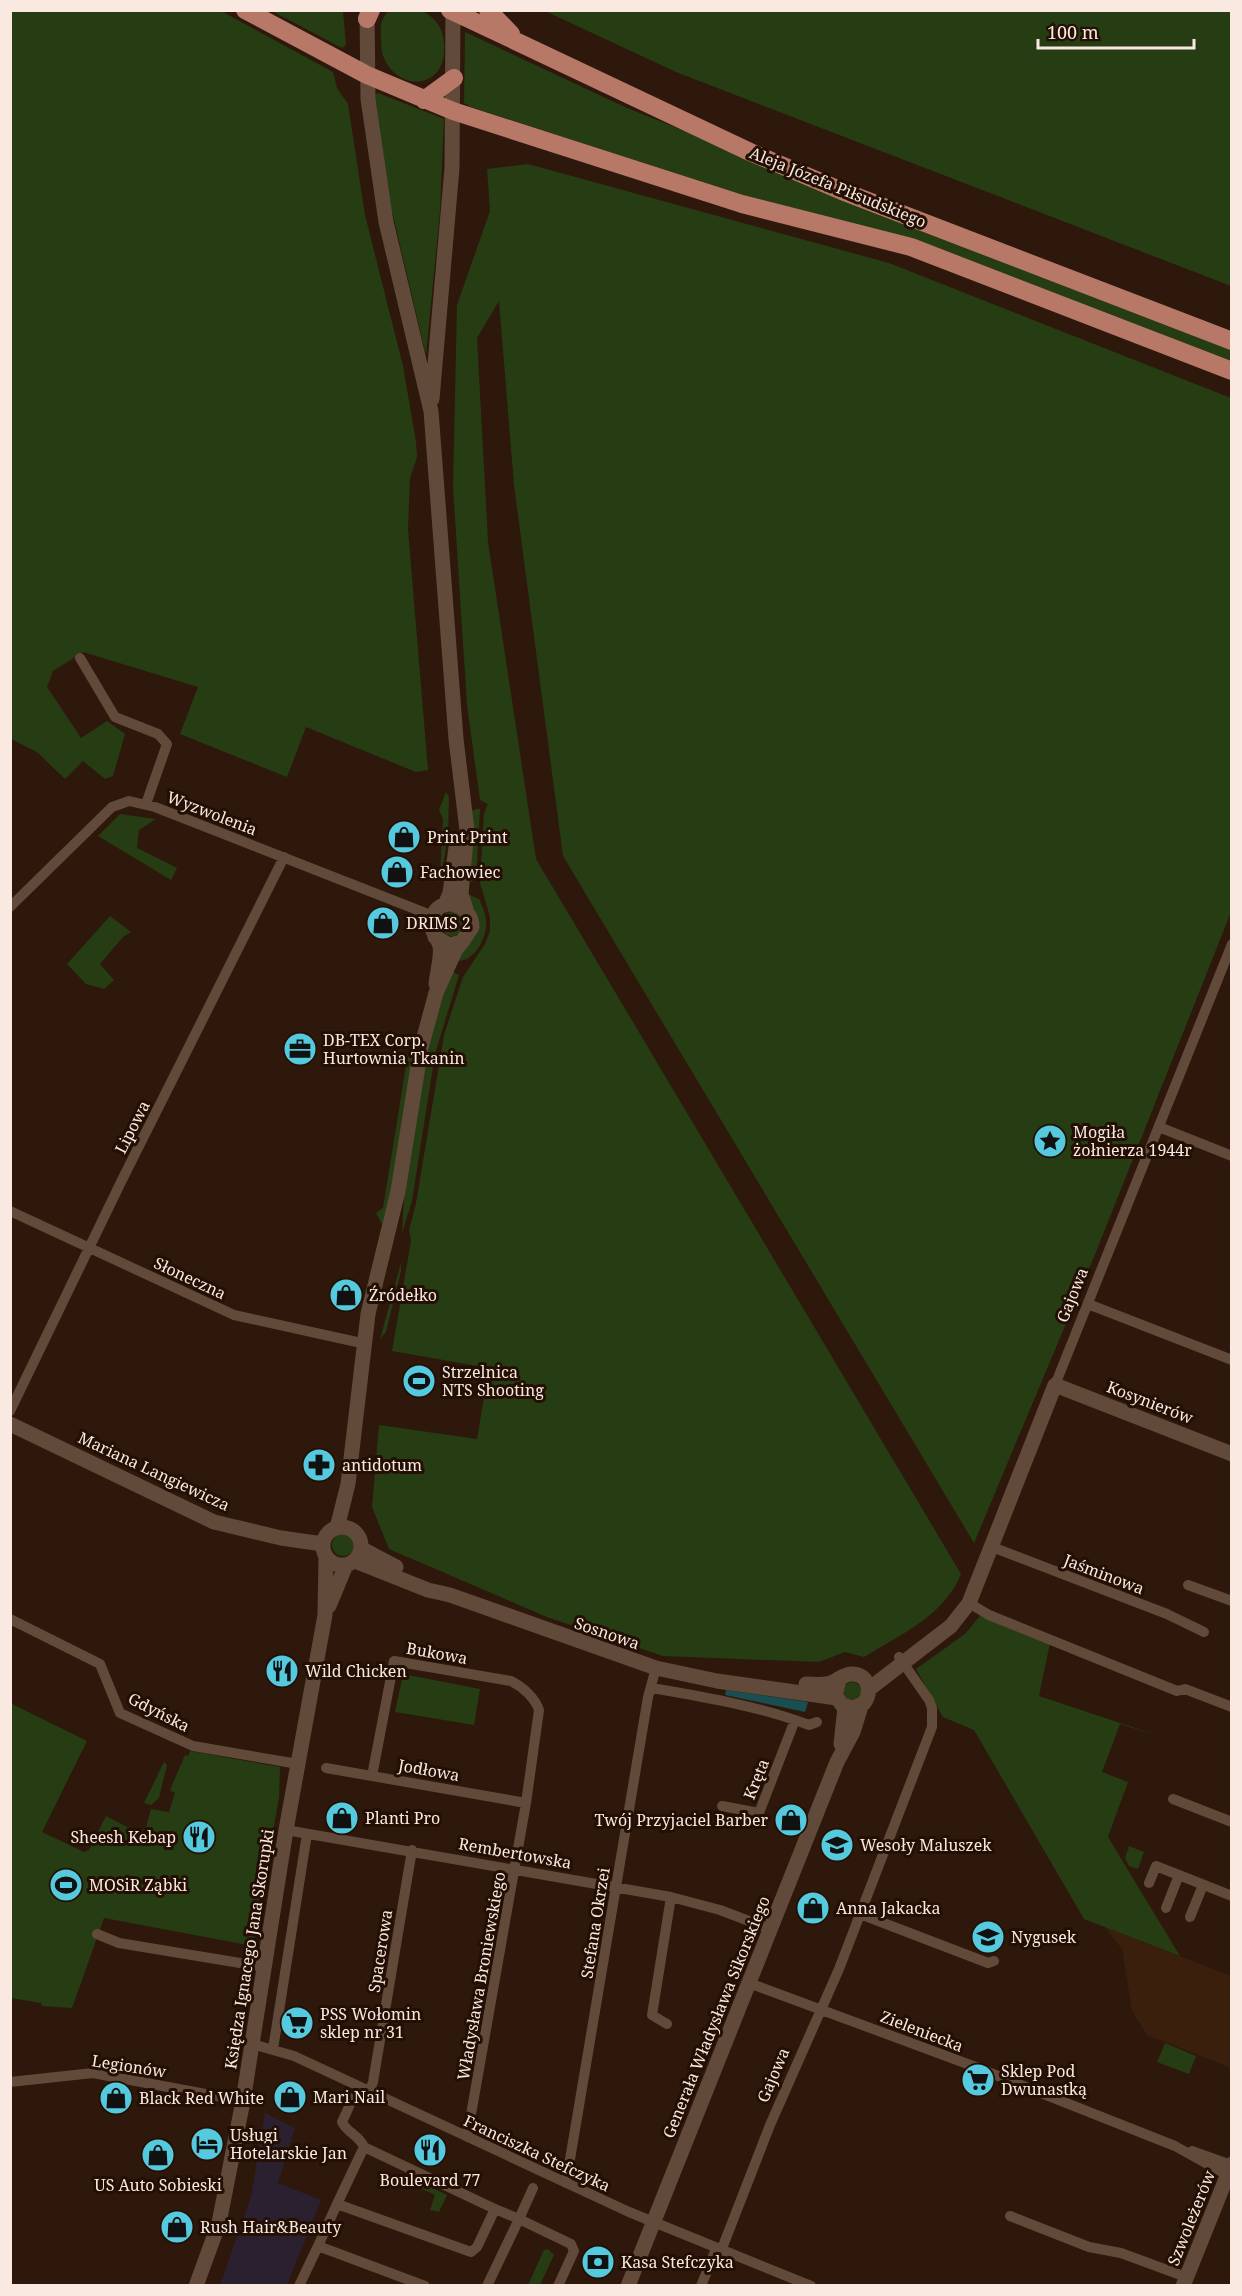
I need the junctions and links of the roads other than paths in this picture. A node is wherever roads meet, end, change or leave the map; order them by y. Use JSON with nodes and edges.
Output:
{"nodes":[{"id":1,"x":245,"y":10,"type":"edge"},
{"id":2,"x":488,"y":10,"type":"edge"},
{"id":3,"x":452,"y":11,"type":"edge"},
{"id":4,"x":369,"y":14,"type":"edge"},
{"id":5,"x":532,"y":49,"type":"junction"},
{"id":6,"x":368,"y":75,"type":"junction"},
{"id":7,"x":454,"y":78,"type":"junction"},
{"id":8,"x":424,"y":100,"type":"junction"},
{"id":9,"x":453,"y":111,"type":"junction"},
{"id":10,"x":1232,"y":341,"type":"edge"},
{"id":11,"x":1232,"y":371,"type":"edge"},
{"id":12,"x":430,"y":411,"type":"junction"},
{"id":13,"x":80,"y":658,"type":"dead end"},
{"id":14,"x":146,"y":804,"type":"junction"},
{"id":15,"x":463,"y":805,"type":"junction"},
{"id":16,"x":284,"y":857,"type":"junction"},
{"id":17,"x":445,"y":905,"type":"junction"},
{"id":18,"x":10,"y":907,"type":"edge"},
{"id":19,"x":466,"y":909,"type":"junction"},
{"id":20,"x":433,"y":916,"type":"junction"},
{"id":21,"x":435,"y":937,"type":"junction"},
{"id":22,"x":462,"y":942,"type":"junction"},
{"id":23,"x":1232,"y":944,"type":"edge"},
{"id":24,"x":436,"y":993,"type":"junction"},
{"id":25,"x":1159,"y":1127,"type":"junction"},
{"id":26,"x":1232,"y":1156,"type":"edge"},
{"id":27,"x":10,"y":1211,"type":"edge"},
{"id":28,"x":90,"y":1248,"type":"junction"},
{"id":29,"x":1088,"y":1304,"type":"junction"},
{"id":30,"x":366,"y":1344,"type":"junction"},
{"id":31,"x":1232,"y":1360,"type":"edge"},
{"id":32,"x":1055,"y":1385,"type":"junction"},
{"id":33,"x":10,"y":1411,"type":"edge"},
{"id":34,"x":10,"y":1424,"type":"edge"},
{"id":35,"x":1232,"y":1454,"type":"edge"},
{"id":36,"x":348,"y":1484,"type":"junction"},
{"id":37,"x":337,"y":1528,"type":"junction"},
{"id":38,"x":356,"y":1533,"type":"junction"},
{"id":39,"x":992,"y":1547,"type":"junction"},
{"id":40,"x":325,"y":1550,"type":"junction"},
{"id":41,"x":354,"y":1559,"type":"junction"},
{"id":42,"x":1188,"y":1585,"type":"dead end"},
{"id":43,"x":1232,"y":1601,"type":"edge"},
{"id":44,"x":969,"y":1603,"type":"junction"},
{"id":45,"x":325,"y":1615,"type":"junction"},
{"id":46,"x":10,"y":1619,"type":"edge"},
{"id":47,"x":1204,"y":1632,"type":"dead end"},
{"id":48,"x":901,"y":1660,"type":"junction"},
{"id":49,"x":656,"y":1668,"type":"junction"},
{"id":50,"x":839,"y":1680,"type":"junction"},
{"id":51,"x":865,"y":1682,"type":"junction"},
{"id":52,"x":519,"y":1685,"type":"joint"},
{"id":53,"x":758,"y":1685,"type":"junction"},
{"id":54,"x":652,"y":1688,"type":"junction"},
{"id":55,"x":847,"y":1704,"type":"junction"},
{"id":56,"x":1232,"y":1707,"type":"edge"},
{"id":57,"x":795,"y":1720,"type":"junction"},
{"id":58,"x":817,"y":1722,"type":"dead end"},
{"id":59,"x":298,"y":1764,"type":"junction"},
{"id":60,"x":326,"y":1768,"type":"dead end"},
{"id":61,"x":372,"y":1776,"type":"junction"},
{"id":62,"x":1173,"y":1799,"type":"dead end"},
{"id":63,"x":526,"y":1803,"type":"junction"},
{"id":64,"x":722,"y":1806,"type":"dead end"},
{"id":65,"x":1232,"y":1822,"type":"edge"},
{"id":66,"x":286,"y":1830,"type":"junction"},
{"id":67,"x":307,"y":1834,"type":"junction"},
{"id":68,"x":412,"y":1850,"type":"junction"},
{"id":69,"x":515,"y":1868,"type":"junction"},
{"id":70,"x":1179,"y":1875,"type":"junction"},
{"id":71,"x":1149,"y":1883,"type":"dead end"},
{"id":72,"x":1203,"y":1885,"type":"junction"},
{"id":73,"x":616,"y":1886,"type":"junction"},
{"id":74,"x":1232,"y":1896,"type":"edge"},
{"id":75,"x":671,"y":1897,"type":"junction"},
{"id":76,"x":1166,"y":1908,"type":"dead end"},
{"id":77,"x":860,"y":1914,"type":"junction"},
{"id":78,"x":1190,"y":1917,"type":"dead end"},
{"id":79,"x":770,"y":1929,"type":"junction"},
{"id":80,"x":97,"y":1934,"type":"dead end"},
{"id":81,"x":994,"y":1961,"type":"dead end"},
{"id":82,"x":264,"y":1967,"type":"junction"},
{"id":83,"x":749,"y":1983,"type":"junction"},
{"id":84,"x":819,"y":2009,"type":"junction"},
{"id":85,"x":667,"y":2024,"type":"dead end"},
{"id":86,"x":252,"y":2044,"type":"junction"},
{"id":87,"x":273,"y":2049,"type":"junction"},
{"id":88,"x":10,"y":2082,"type":"edge"},
{"id":89,"x":369,"y":2092,"type":"junction"},
{"id":90,"x":353,"y":2098,"type":"dead end"},
{"id":91,"x":243,"y":2101,"type":"junction"},
{"id":92,"x":467,"y":2137,"type":"junction"},
{"id":93,"x":364,"y":2147,"type":"junction"},
{"id":94,"x":1230,"y":2168,"type":"edge"},
{"id":95,"x":566,"y":2183,"type":"junction"},
{"id":96,"x":533,"y":2188,"type":"dead end"},
{"id":97,"x":337,"y":2204,"type":"junction"},
{"id":98,"x":495,"y":2209,"type":"junction"},
{"id":99,"x":1010,"y":2217,"type":"dead end"},
{"id":100,"x":519,"y":2219,"type":"junction"},
{"id":101,"x":653,"y":2223,"type":"junction"},
{"id":102,"x":318,"y":2246,"type":"junction"},
{"id":103,"x":718,"y":2250,"type":"junction"},
{"id":104,"x":1185,"y":2282,"type":"edge"},
{"id":105,"x":196,"y":2286,"type":"edge"},
{"id":106,"x":299,"y":2286,"type":"edge"},
{"id":107,"x":425,"y":2286,"type":"edge"},
{"id":108,"x":487,"y":2286,"type":"edge"},
{"id":109,"x":558,"y":2286,"type":"edge"},
{"id":110,"x":628,"y":2286,"type":"edge"},
{"id":111,"x":701,"y":2286,"type":"edge"},
{"id":112,"x":811,"y":2286,"type":"edge"}],
"edges":[{"from":1,"to":6,"type":"main road"},
{"from":2,"to":5,"type":"main road"},
{"from":3,"to":5,"type":"main road","name":"Aleja Józefa Piłsudskiego"},
{"from":3,"to":7,"type":"main road"},
{"from":4,"to":6,"type":"main road"},
{"from":5,"to":10,"type":"main road","name":"Aleja Józefa Piłsudskiego"},
{"from":6,"to":8,"type":"main road","name":"Aleja Józefa Piłsudskiego"},
{"from":6,"to":12,"type":"main road"},
{"from":7,"to":8,"type":"main road"},
{"from":7,"to":9,"type":"main road"},
{"from":8,"to":9,"type":"main road","name":"Aleja Józefa Piłsudskiego"},
{"from":9,"to":11,"type":"main road","name":"Aleja Józefa Piłsudskiego"},
{"from":9,"to":12,"type":"main road"},
{"from":12,"to":15,"type":"main road"},
{"from":13,"to":14,"type":"street"},
{"from":14,"to":16,"type":"street","name":"Wyzwolenia"},
{"from":14,"to":18,"type":"street","name":"Wyzwolenia"},
{"from":15,"to":17,"type":"main road"},
{"from":15,"to":19,"type":"main road"},
{"from":16,"to":20,"type":"street","name":"Wyzwolenia"},
{"from":16,"to":28,"type":"street","name":"Lipowa"},
{"from":17,"to":19,"type":"main road"},
{"from":17,"to":20,"type":"main road"},
{"from":19,"to":22,"type":"main road"},
{"from":20,"to":21,"type":"main road"},
{"from":21,"to":22,"type":"main road"},
{"from":21,"to":24,"type":"main road"},
{"from":22,"to":24,"type":"main road"},
{"from":23,"to":25,"type":"street","name":"Gajowa"},
{"from":24,"to":30,"type":"main road"},
{"from":25,"to":26,"type":"street"},
{"from":25,"to":29,"type":"street","name":"Gajowa"},
{"from":27,"to":28,"type":"street","name":"Słoneczna"},
{"from":28,"to":30,"type":"street","name":"Słoneczna"},
{"from":28,"to":33,"type":"street","name":"Lipowa"},
{"from":29,"to":31,"type":"street"},
{"from":29,"to":32,"type":"street","name":"Gajowa"},
{"from":30,"to":36,"type":"main road"},
{"from":32,"to":35,"type":"main road","name":"Kosynierów"},
{"from":32,"to":39,"type":"main road","name":"Gajowa"},
{"from":34,"to":40,"type":"main road","name":"Mariana Langiewicza"},
{"from":36,"to":37,"type":"main road"},
{"from":36,"to":38,"type":"main road"},
{"from":37,"to":38,"type":"main road"},
{"from":37,"to":40,"type":"main road"},
{"from":38,"to":41,"type":"main road"},
{"from":39,"to":44,"type":"main road","name":"Gajowa"},
{"from":39,"to":47,"type":"street","name":"Jaśminowa"},
{"from":40,"to":41,"type":"main road"},
{"from":40,"to":45,"type":"main road","name":"Księdza Ignacego Jana Skorupki"},
{"from":41,"to":45,"type":"main road","name":"Księdza Ignacego Jana Skorupki"},
{"from":41,"to":49,"type":"main road","name":"Sosnowa"},
{"from":42,"to":43,"type":"street"},
{"from":44,"to":48,"type":"main road","name":"Gajowa"},
{"from":44,"to":56,"type":"street"},
{"from":45,"to":59,"type":"main road","name":"Księdza Ignacego Jana Skorupki"},
{"from":46,"to":59,"type":"street","name":"Gdyńska"},
{"from":48,"to":51,"type":"main road","name":"Gajowa"},
{"from":48,"to":77,"type":"street","name":"Gajowa"},
{"from":49,"to":53,"type":"main road","name":"Sosnowa"},
{"from":49,"to":54,"type":"street","name":"Stefana Okrzei"},
{"from":50,"to":51,"type":"main road"},
{"from":50,"to":53,"type":"main road","name":"Sosnowa"},
{"from":50,"to":55,"type":"main road"},
{"from":51,"to":55,"type":"main road"},
{"from":52,"to":61,"type":"street","name":"Bukowa"},
{"from":52,"to":63,"type":"street","name":"Władysława Broniewskiego"},
{"from":53,"to":55,"type":"main road","name":"Sosnowa"},
{"from":54,"to":57,"type":"street"},
{"from":54,"to":73,"type":"street","name":"Stefana Okrzei"},
{"from":55,"to":79,"type":"main road","name":"Generała Władysława Sikorskiego"},
{"from":57,"to":58,"type":"street"},
{"from":57,"to":64,"type":"street","name":"Kręta"},
{"from":59,"to":66,"type":"main road","name":"Księdza Ignacego Jana Skorupki"},
{"from":60,"to":61,"type":"street","name":"Jodłowa"},
{"from":61,"to":63,"type":"street","name":"Jodłowa"},
{"from":62,"to":65,"type":"street"},
{"from":63,"to":69,"type":"street","name":"Władysława Broniewskiego"},
{"from":66,"to":67,"type":"street","name":"Rembertowska"},
{"from":66,"to":82,"type":"main road","name":"Księdza Ignacego Jana Skorupki"},
{"from":67,"to":68,"type":"street","name":"Rembertowska"},
{"from":67,"to":87,"type":"street"},
{"from":68,"to":69,"type":"street","name":"Rembertowska"},
{"from":68,"to":89,"type":"street","name":"Spacerowa"},
{"from":69,"to":73,"type":"street","name":"Rembertowska"},
{"from":69,"to":92,"type":"street","name":"Władysława Broniewskiego"},
{"from":70,"to":71,"type":"street"},
{"from":70,"to":72,"type":"street"},
{"from":70,"to":76,"type":"street"},
{"from":72,"to":74,"type":"street"},
{"from":72,"to":78,"type":"street"},
{"from":73,"to":75,"type":"street","name":"Rembertowska"},
{"from":73,"to":95,"type":"street","name":"Stefana Okrzei"},
{"from":75,"to":79,"type":"street","name":"Rembertowska"},
{"from":75,"to":85,"type":"street"},
{"from":77,"to":81,"type":"street"},
{"from":77,"to":84,"type":"street","name":"Gajowa"},
{"from":79,"to":83,"type":"main road","name":"Generała Władysława Sikorskiego"},
{"from":80,"to":82,"type":"street"},
{"from":82,"to":86,"type":"main road","name":"Księdza Ignacego Jana Skorupki"},
{"from":83,"to":84,"type":"street","name":"Zieleniecka"},
{"from":83,"to":101,"type":"main road","name":"Generała Władysława Sikorskiego"},
{"from":84,"to":94,"type":"street","name":"Zieleniecka"},
{"from":84,"to":103,"type":"street","name":"Gajowa"},
{"from":86,"to":87,"type":"street","name":"Franciszka Stefczyka"},
{"from":86,"to":91,"type":"main road","name":"Księdza Ignacego Jana Skorupki"},
{"from":87,"to":89,"type":"street","name":"Franciszka Stefczyka"},
{"from":88,"to":91,"type":"street","name":"Legionów"},
{"from":89,"to":92,"type":"street","name":"Franciszka Stefczyka"},
{"from":90,"to":93,"type":"street"},
{"from":91,"to":105,"type":"main road","name":"Księdza Ignacego Jana Skorupki"},
{"from":92,"to":95,"type":"street","name":"Franciszka Stefczyka"},
{"from":93,"to":97,"type":"street"},
{"from":93,"to":98,"type":"street"},
{"from":94,"to":104,"type":"main road","name":"Szwoleżerów"},
{"from":95,"to":101,"type":"street","name":"Franciszka Stefczyka"},
{"from":96,"to":100,"type":"street"},
{"from":97,"to":98,"type":"street"},
{"from":97,"to":102,"type":"street"},
{"from":98,"to":100,"type":"street"},
{"from":99,"to":104,"type":"street"},
{"from":100,"to":108,"type":"street"},
{"from":100,"to":109,"type":"street"},
{"from":101,"to":103,"type":"street","name":"Franciszka Stefczyka"},
{"from":101,"to":110,"type":"main road","name":"Generała Władysława Sikorskiego"},
{"from":102,"to":106,"type":"street"},
{"from":102,"to":107,"type":"street"},
{"from":103,"to":111,"type":"street","name":"Gajowa"},
{"from":103,"to":112,"type":"street","name":"Franciszka Stefczyka"}]}
